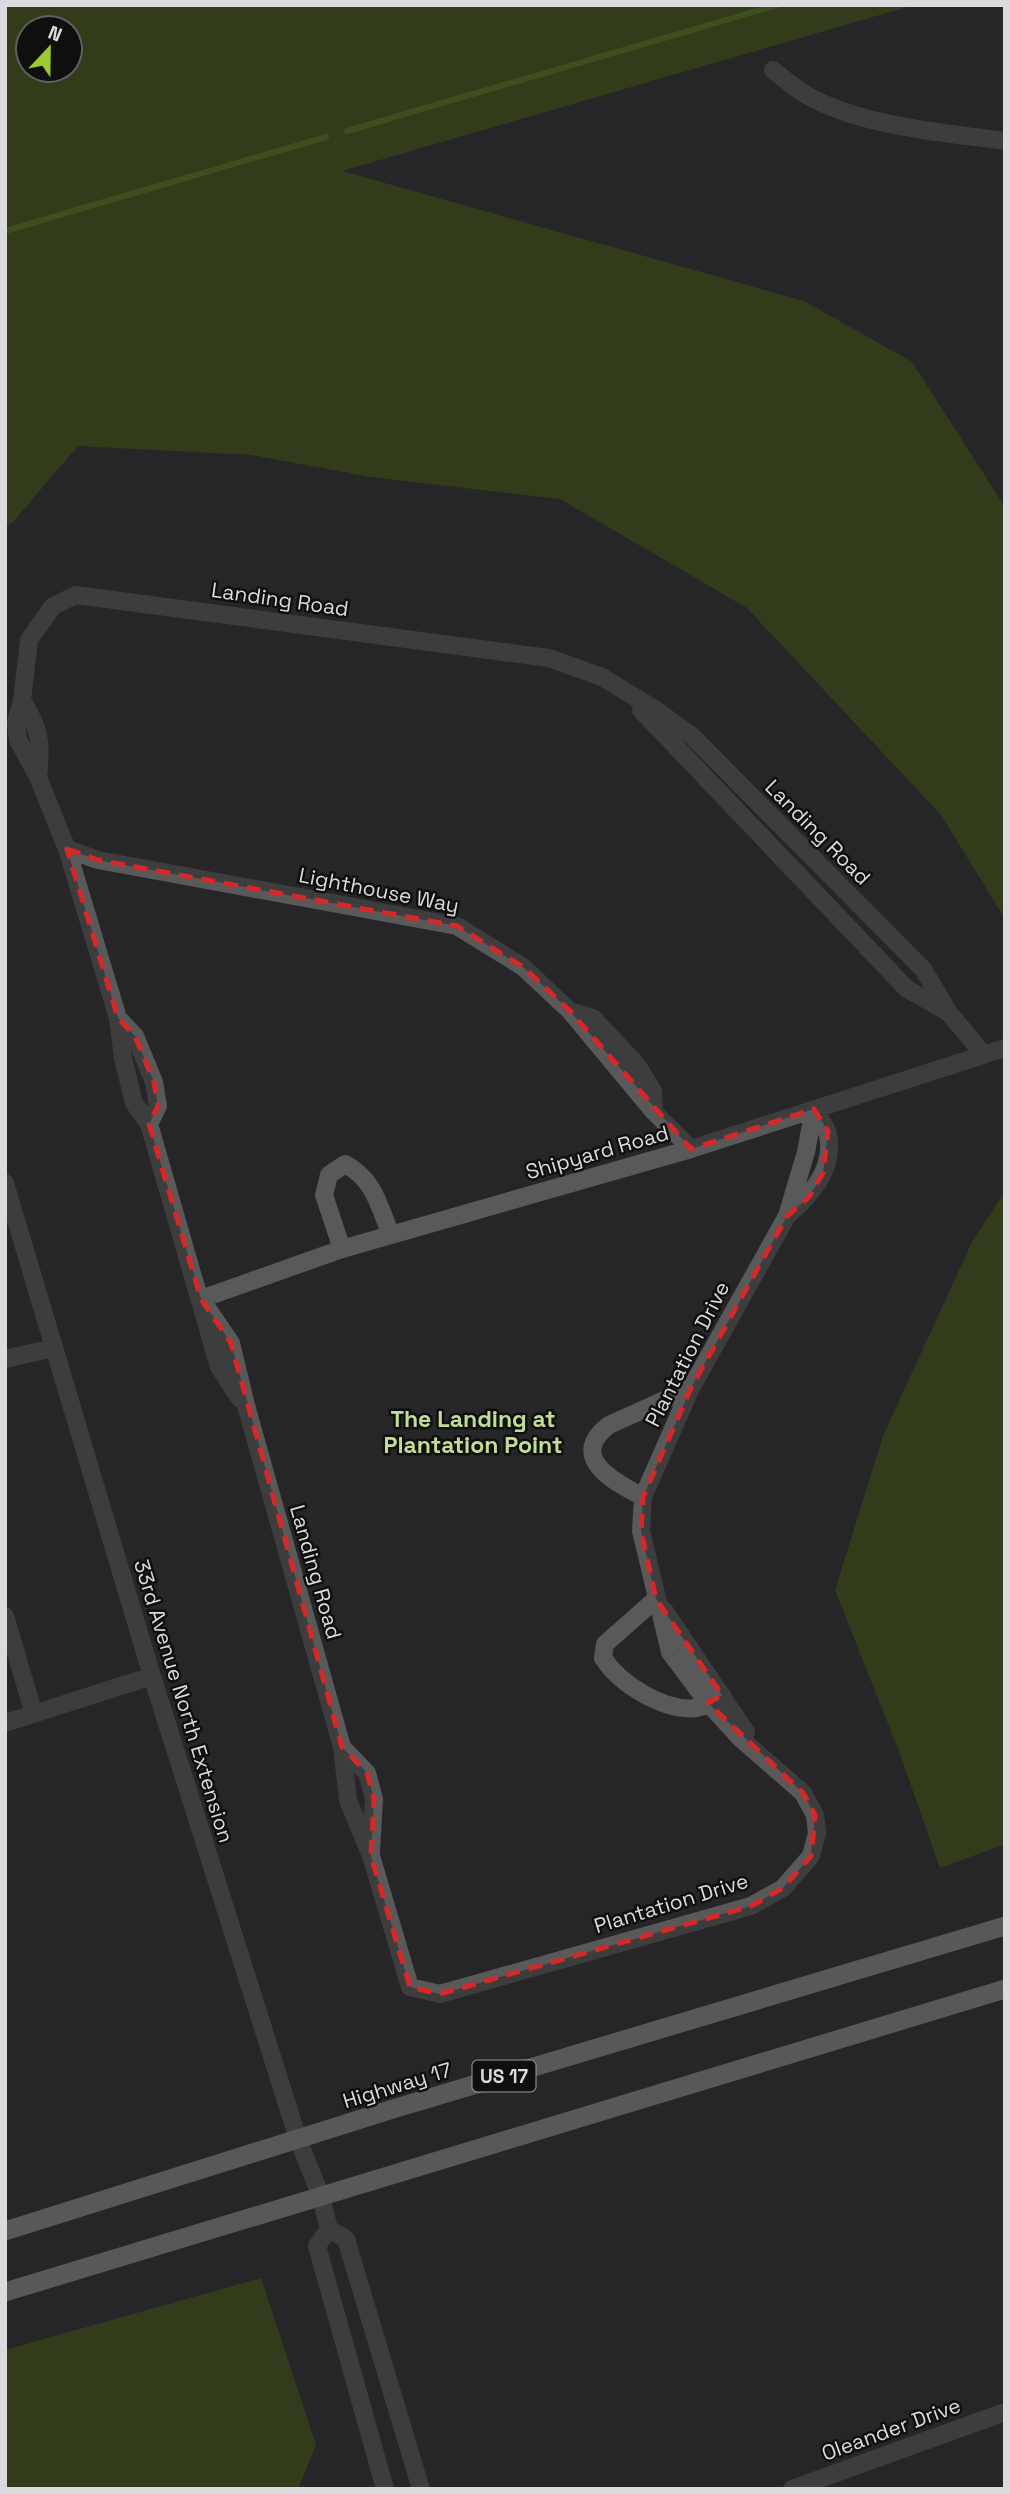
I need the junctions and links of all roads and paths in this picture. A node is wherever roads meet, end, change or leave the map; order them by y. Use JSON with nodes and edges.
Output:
{"nodes":[{"id":1,"x":772,"y":71,"type":"dead end"},
{"id":2,"x":1005,"y":141,"type":"edge"},
{"id":3,"x":602,"y":677,"type":"junction"},
{"id":4,"x":67,"y":849,"type":"junction"},
{"id":5,"x":822,"y":868,"type":"junction"},
{"id":6,"x":806,"y":883,"type":"junction"},
{"id":7,"x":949,"y":1013,"type":"junction"},
{"id":8,"x":1005,"y":1048,"type":"edge"},
{"id":9,"x":984,"y":1055,"type":"junction"},
{"id":10,"x":814,"y":1109,"type":"junction"},
{"id":11,"x":691,"y":1149,"type":"junction"},
{"id":12,"x":5,"y":1183,"type":"edge"},
{"id":13,"x":391,"y":1235,"type":"junction"},
{"id":14,"x":342,"y":1249,"type":"junction"},
{"id":15,"x":201,"y":1299,"type":"junction"},
{"id":16,"x":53,"y":1348,"type":"junction"},
{"id":17,"x":5,"y":1359,"type":"edge"},
{"id":18,"x":691,"y":1388,"type":"junction"},
{"id":19,"x":643,"y":1497,"type":"junction"},
{"id":20,"x":656,"y":1600,"type":"junction"},
{"id":21,"x":5,"y":1616,"type":"edge"},
{"id":22,"x":152,"y":1676,"type":"junction"},
{"id":23,"x":715,"y":1699,"type":"junction"},
{"id":24,"x":34,"y":1714,"type":"junction"},
{"id":25,"x":5,"y":1723,"type":"edge"},
{"id":26,"x":342,"y":1747,"type":"junction"},
{"id":27,"x":371,"y":1856,"type":"junction"},
{"id":28,"x":1005,"y":1926,"type":"edge"},
{"id":29,"x":410,"y":1987,"type":"joint"},
{"id":30,"x":1005,"y":1989,"type":"edge"},
{"id":31,"x":298,"y":2140,"type":"junction"},
{"id":32,"x":321,"y":2197,"type":"junction"},
{"id":33,"x":329,"y":2229,"type":"junction"},
{"id":34,"x":5,"y":2231,"type":"edge"},
{"id":35,"x":5,"y":2292,"type":"edge"},
{"id":36,"x":1005,"y":2412,"type":"edge"},
{"id":37,"x":385,"y":2489,"type":"edge"},
{"id":38,"x":421,"y":2489,"type":"edge"},
{"id":39,"x":792,"y":2489,"type":"edge"}],
"edges":[{"from":1,"to":2,"type":"street"},
{"from":3,"to":4,"type":"street","name":"Landing Road"},
{"from":3,"to":5,"type":"street","name":"Landing Road"},
{"from":3,"to":6,"type":"street","name":"Landing Road"},
{"from":4,"to":11,"type":"street","name":"Lighthouse Way"},
{"from":4,"to":15,"type":"street","name":"Landing Road"},
{"from":5,"to":6,"type":"street"},
{"from":5,"to":7,"type":"street","name":"Landing Road"},
{"from":6,"to":7,"type":"street","name":"Landing Road"},
{"from":7,"to":9,"type":"street","name":"Landing Road"},
{"from":8,"to":9,"type":"street","name":"Shipyard Road"},
{"from":9,"to":10,"type":"street","name":"Shipyard Road"},
{"from":10,"to":11,"type":"street","name":"Shipyard Road"},
{"from":10,"to":18,"type":"street","name":"Plantation Drive"},
{"from":11,"to":13,"type":"street","name":"Shipyard Road"},
{"from":12,"to":16,"type":"street","name":"33rd Avenue North Extension"},
{"from":13,"to":14,"type":"street","name":"Shipyard Road"},
{"from":13,"to":14,"type":"street"},
{"from":14,"to":15,"type":"street","name":"Shipyard Road"},
{"from":15,"to":26,"type":"street","name":"Landing Road"},
{"from":16,"to":17,"type":"street"},
{"from":16,"to":22,"type":"street","name":"33rd Avenue North Extension"},
{"from":18,"to":19,"type":"street","name":"Plantation Drive"},
{"from":18,"to":19,"type":"street"},
{"from":19,"to":20,"type":"street","name":"Plantation Drive"},
{"from":20,"to":23,"type":"street","name":"Plantation Drive"},
{"from":20,"to":23,"type":"street"},
{"from":21,"to":24,"type":"street"},
{"from":22,"to":24,"type":"street"},
{"from":22,"to":31,"type":"street","name":"33rd Avenue North Extension"},
{"from":23,"to":29,"type":"street","name":"Plantation Drive"},
{"from":24,"to":25,"type":"street"},
{"from":26,"to":27,"type":"street","name":"Landing Road"},
{"from":26,"to":27,"type":"street","name":"Landing Road"},
{"from":27,"to":29,"type":"street","name":"Landing Road"},
{"from":28,"to":31,"type":"highway","name":"Highway 17","number":"US 17"},
{"from":30,"to":32,"type":"highway"},
{"from":31,"to":32,"type":"street","name":"33rd Avenue North Extension"},
{"from":31,"to":34,"type":"highway","name":"Highway 17","number":"US 17"},
{"from":32,"to":33,"type":"street","name":"33rd Avenue North Extension"},
{"from":32,"to":35,"type":"highway"},
{"from":33,"to":37,"type":"street","name":"33rd Avenue North Extension"},
{"from":33,"to":38,"type":"street","name":"33rd Avenue North Extension"},
{"from":36,"to":39,"type":"street","name":"Oleander Drive"}]}
